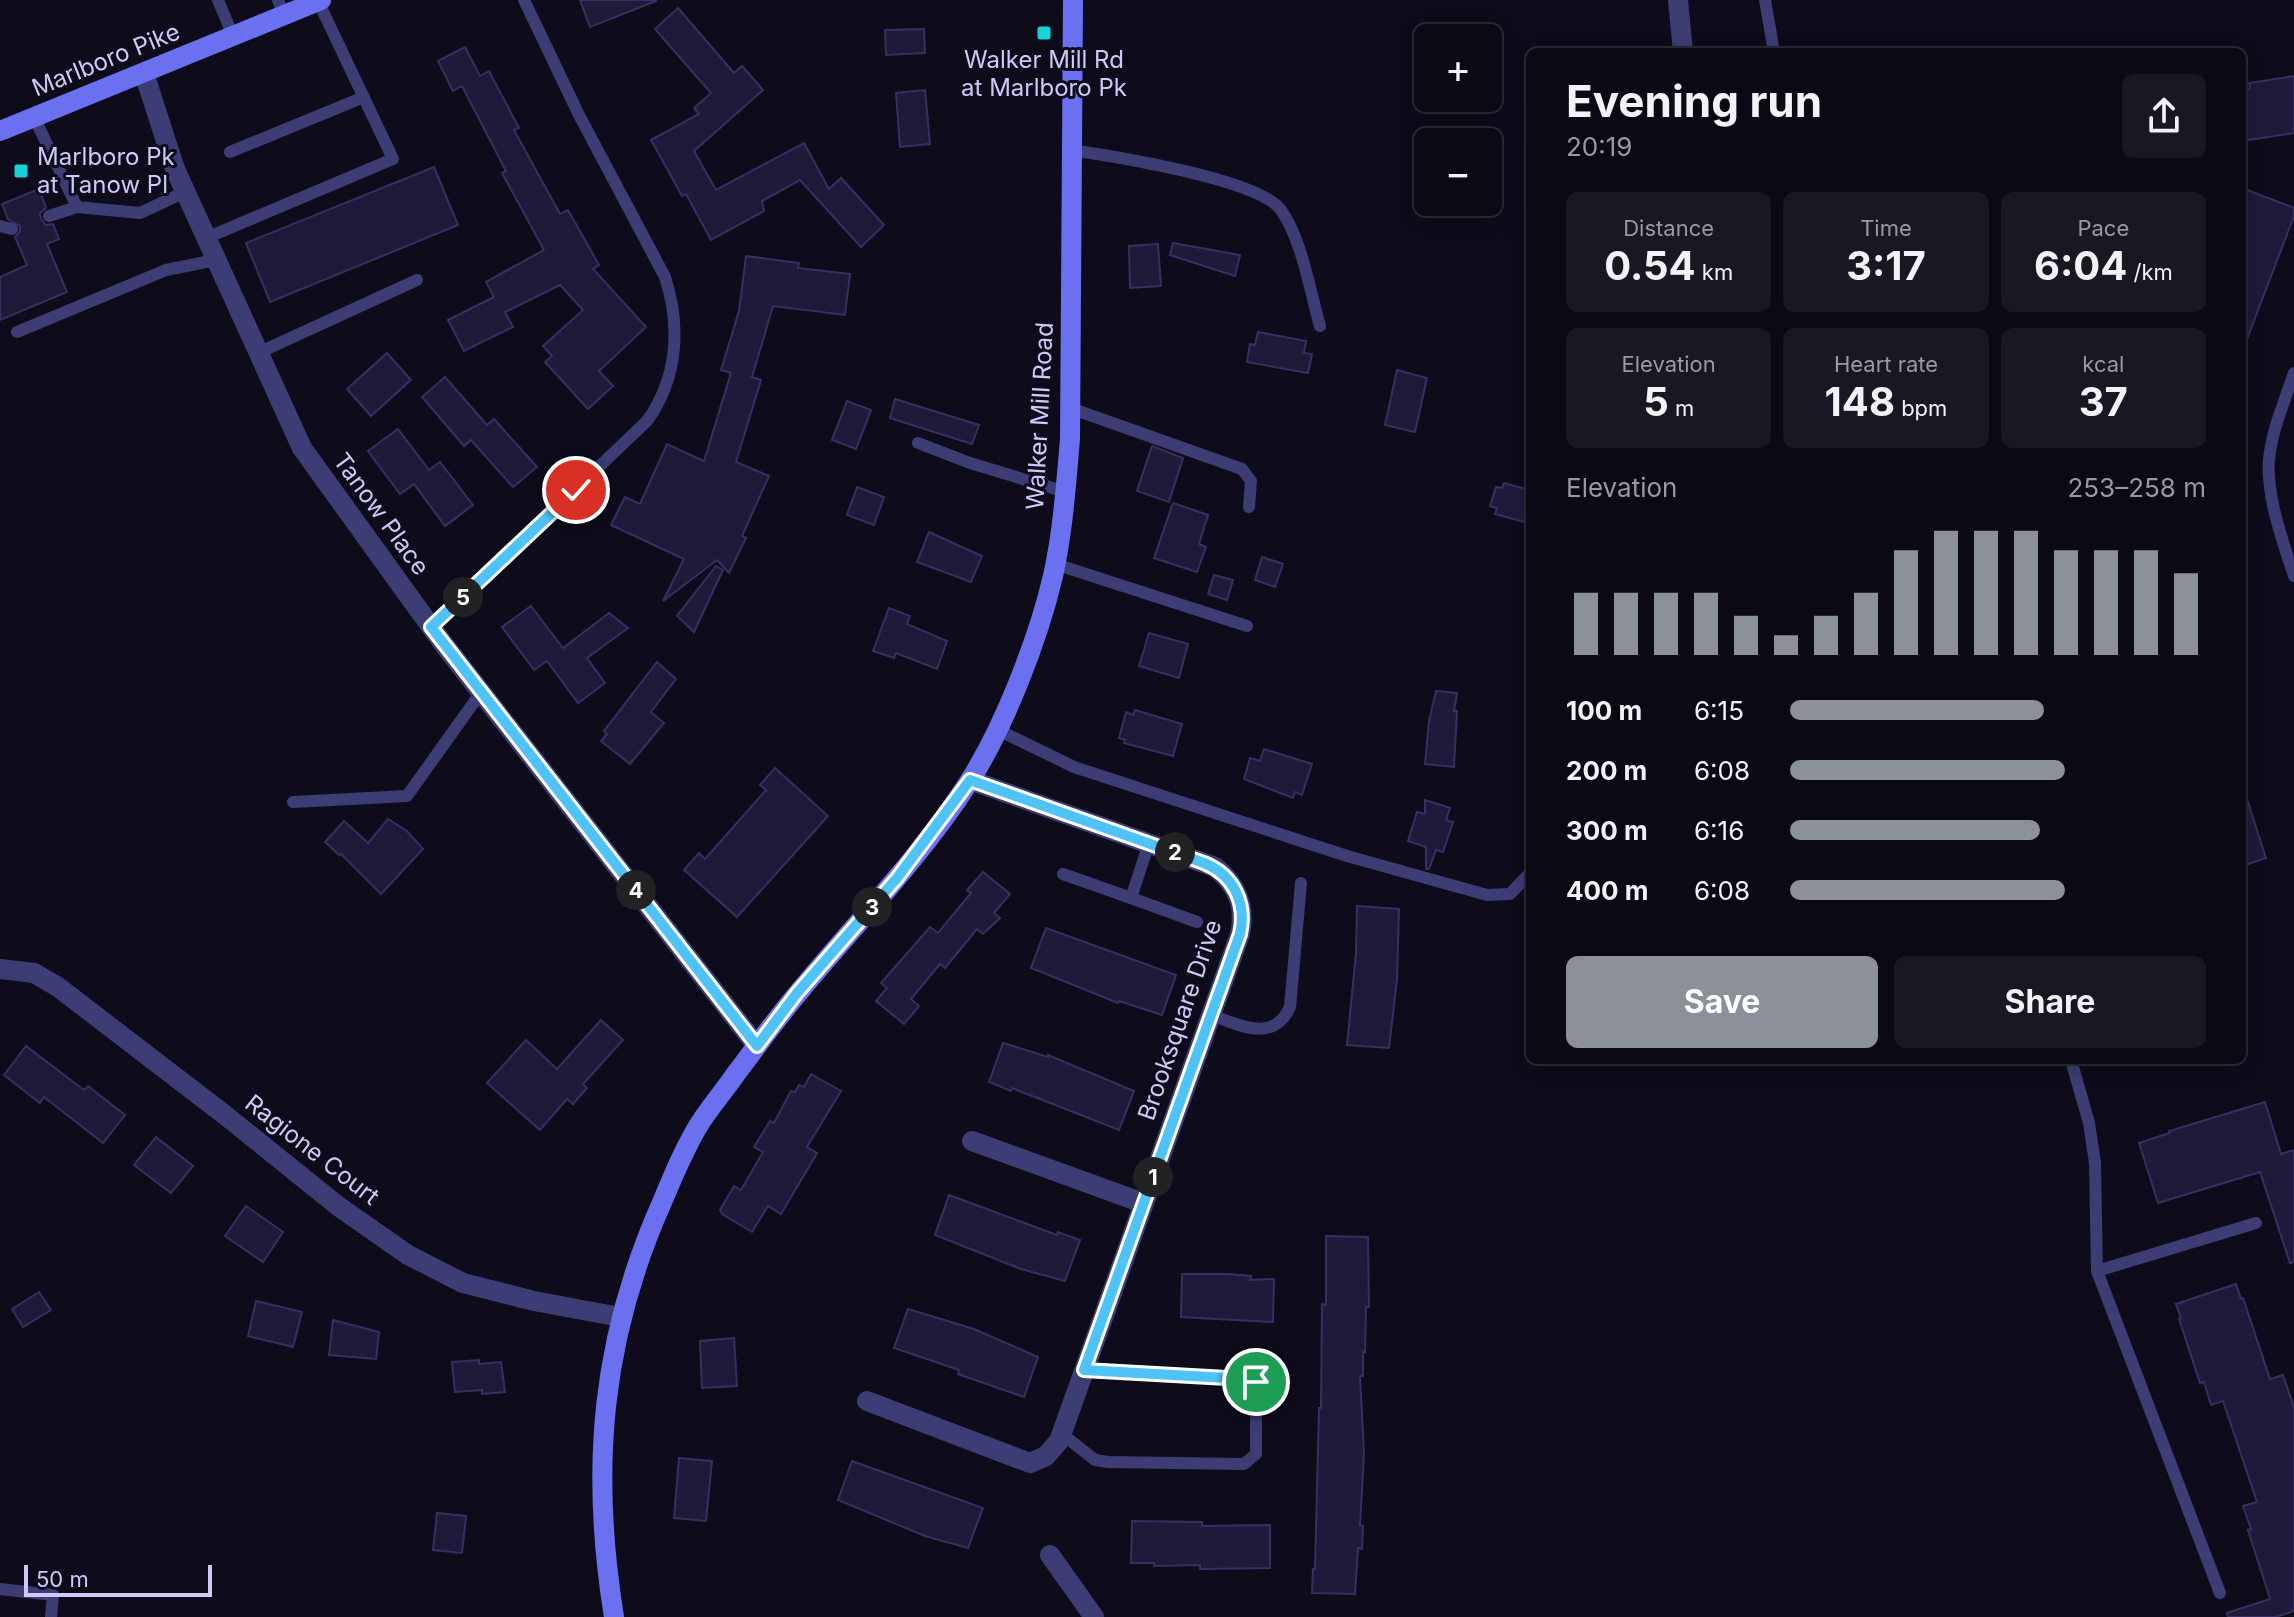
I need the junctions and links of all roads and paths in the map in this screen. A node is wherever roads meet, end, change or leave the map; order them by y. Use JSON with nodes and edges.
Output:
{"nodes":[{"id":1,"x":218,"y":0,"type":"edge"},
{"id":2,"x":319,"y":0,"type":"edge"},
{"id":3,"x":524,"y":0,"type":"edge"},
{"id":4,"x":1073,"y":0,"type":"edge"},
{"id":5,"x":1678,"y":0,"type":"edge"},
{"id":6,"x":1765,"y":0,"type":"edge"},
{"id":7,"x":281,"y":8,"type":"edge"},
{"id":8,"x":233,"y":36,"type":"junction"},
{"id":9,"x":1683,"y":48,"type":"edge"},
{"id":10,"x":1773,"y":48,"type":"edge"},
{"id":11,"x":144,"y":73,"type":"junction"},
{"id":12,"x":364,"y":97,"type":"junction"},
{"id":13,"x":34,"y":117,"type":"junction"},
{"id":14,"x":0,"y":131,"type":"edge"},
{"id":15,"x":1071,"y":150,"type":"junction"},
{"id":16,"x":230,"y":152,"type":"dead end"},
{"id":17,"x":185,"y":192,"type":"junction"},
{"id":18,"x":77,"y":207,"type":"junction"},
{"id":19,"x":49,"y":216,"type":"dead end"},
{"id":20,"x":206,"y":238,"type":"junction"},
{"id":21,"x":216,"y":260,"type":"junction"},
{"id":22,"x":417,"y":280,"type":"dead end"},
{"id":23,"x":1320,"y":326,"type":"dead end"},
{"id":24,"x":17,"y":332,"type":"dead end"},
{"id":25,"x":258,"y":353,"type":"junction"},
{"id":26,"x":2294,"y":373,"type":"edge"},
{"id":27,"x":1070,"y":408,"type":"junction"},
{"id":28,"x":918,"y":443,"type":"dead end"},
{"id":29,"x":1066,"y":492,"type":"junction"},
{"id":30,"x":1249,"y":507,"type":"dead end"},
{"id":31,"x":1055,"y":564,"type":"junction"},
{"id":32,"x":2294,"y":576,"type":"edge"},
{"id":33,"x":1247,"y":626,"type":"dead end"},
{"id":34,"x":431,"y":627,"type":"junction"},
{"id":35,"x":482,"y":691,"type":"junction"},
{"id":36,"x":996,"y":729,"type":"junction"},
{"id":37,"x":970,"y":780,"type":"junction"},
{"id":38,"x":293,"y":802,"type":"dead end"},
{"id":39,"x":1149,"y":843,"type":"junction"},
{"id":40,"x":1063,"y":874,"type":"dead end"},
{"id":41,"x":1526,"y":877,"type":"edge"},
{"id":42,"x":1301,"y":883,"type":"dead end"},
{"id":43,"x":1131,"y":898,"type":"junction"},
{"id":44,"x":1197,"y":922,"type":"dead end"},
{"id":45,"x":0,"y":969,"type":"edge"},
{"id":46,"x":1212,"y":1015,"type":"junction"},
{"id":47,"x":757,"y":1046,"type":"junction"},
{"id":48,"x":2072,"y":1064,"type":"edge"},
{"id":49,"x":972,"y":1141,"type":"dead end"},
{"id":50,"x":1143,"y":1203,"type":"junction"},
{"id":51,"x":2256,"y":1223,"type":"dead end"},
{"id":52,"x":2097,"y":1271,"type":"junction"},
{"id":53,"x":620,"y":1317,"type":"junction"},
{"id":54,"x":1084,"y":1370,"type":"junction"},
{"id":55,"x":867,"y":1401,"type":"dead end"},
{"id":56,"x":1060,"y":1438,"type":"junction"},
{"id":57,"x":1050,"y":1555,"type":"dead end"},
{"id":58,"x":0,"y":1589,"type":"edge"},
{"id":59,"x":2220,"y":1593,"type":"dead end"},
{"id":60,"x":51,"y":1617,"type":"edge"},
{"id":61,"x":614,"y":1617,"type":"edge"},
{"id":62,"x":1094,"y":1617,"type":"edge"}],
"edges":[{"from":1,"to":8,"type":"lane"},
{"from":2,"to":7,"type":"street","name":"Marlboro Pike"},
{"from":2,"to":12,"type":"lane"},
{"from":3,"to":34,"type":"lane"},
{"from":4,"to":15,"type":"street","name":"Walker Mill Road"},
{"from":5,"to":9,"type":"street"},
{"from":6,"to":10,"type":"lane"},
{"from":7,"to":8,"type":"street","name":"Marlboro Pike"},
{"from":8,"to":11,"type":"street","name":"Marlboro Pike"},
{"from":11,"to":13,"type":"street","name":"Marlboro Pike"},
{"from":11,"to":17,"type":"street","name":"Tanow Place"},
{"from":12,"to":16,"type":"lane"},
{"from":12,"to":20,"type":"lane"},
{"from":13,"to":14,"type":"street","name":"Marlboro Pike"},
{"from":13,"to":18,"type":"lane"},
{"from":15,"to":23,"type":"lane"},
{"from":15,"to":27,"type":"street","name":"Walker Mill Road"},
{"from":17,"to":18,"type":"lane"},
{"from":17,"to":20,"type":"street","name":"Tanow Place"},
{"from":18,"to":19,"type":"lane"},
{"from":20,"to":21,"type":"street","name":"Tanow Place"},
{"from":21,"to":24,"type":"lane"},
{"from":21,"to":25,"type":"street","name":"Tanow Place"},
{"from":22,"to":25,"type":"lane"},
{"from":25,"to":34,"type":"street","name":"Tanow Place"},
{"from":26,"to":32,"type":"lane"},
{"from":27,"to":29,"type":"street","name":"Walker Mill Road"},
{"from":27,"to":30,"type":"lane"},
{"from":28,"to":29,"type":"lane"},
{"from":29,"to":31,"type":"street","name":"Walker Mill Road"},
{"from":31,"to":33,"type":"lane"},
{"from":31,"to":36,"type":"street","name":"Walker Mill Road"},
{"from":34,"to":35,"type":"street","name":"Tanow Place"},
{"from":35,"to":38,"type":"lane"},
{"from":35,"to":47,"type":"street","name":"Tanow Place"},
{"from":36,"to":37,"type":"street","name":"Walker Mill Road"},
{"from":36,"to":41,"type":"lane"},
{"from":37,"to":39,"type":"street","name":"Brooksquare Drive"},
{"from":37,"to":47,"type":"street","name":"Walker Mill Road"},
{"from":39,"to":43,"type":"lane"},
{"from":39,"to":46,"type":"street","name":"Brooksquare Drive"},
{"from":40,"to":43,"type":"lane"},
{"from":42,"to":46,"type":"lane"},
{"from":43,"to":44,"type":"lane"},
{"from":45,"to":53,"type":"street","name":"Ragione Court"},
{"from":46,"to":50,"type":"street","name":"Brooksquare Drive"},
{"from":47,"to":53,"type":"street","name":"Walker Mill Road"},
{"from":48,"to":52,"type":"lane"},
{"from":49,"to":50,"type":"street"},
{"from":50,"to":54,"type":"street","name":"Brooksquare Drive"},
{"from":51,"to":52,"type":"lane"},
{"from":52,"to":59,"type":"lane"},
{"from":53,"to":61,"type":"street","name":"Walker Mill Road"},
{"from":54,"to":56,"type":"street","name":"Brooksquare Drive"},
{"from":54,"to":56,"type":"lane"},
{"from":55,"to":56,"type":"street"},
{"from":57,"to":62,"type":"street"},
{"from":58,"to":60,"type":"lane"}]}
